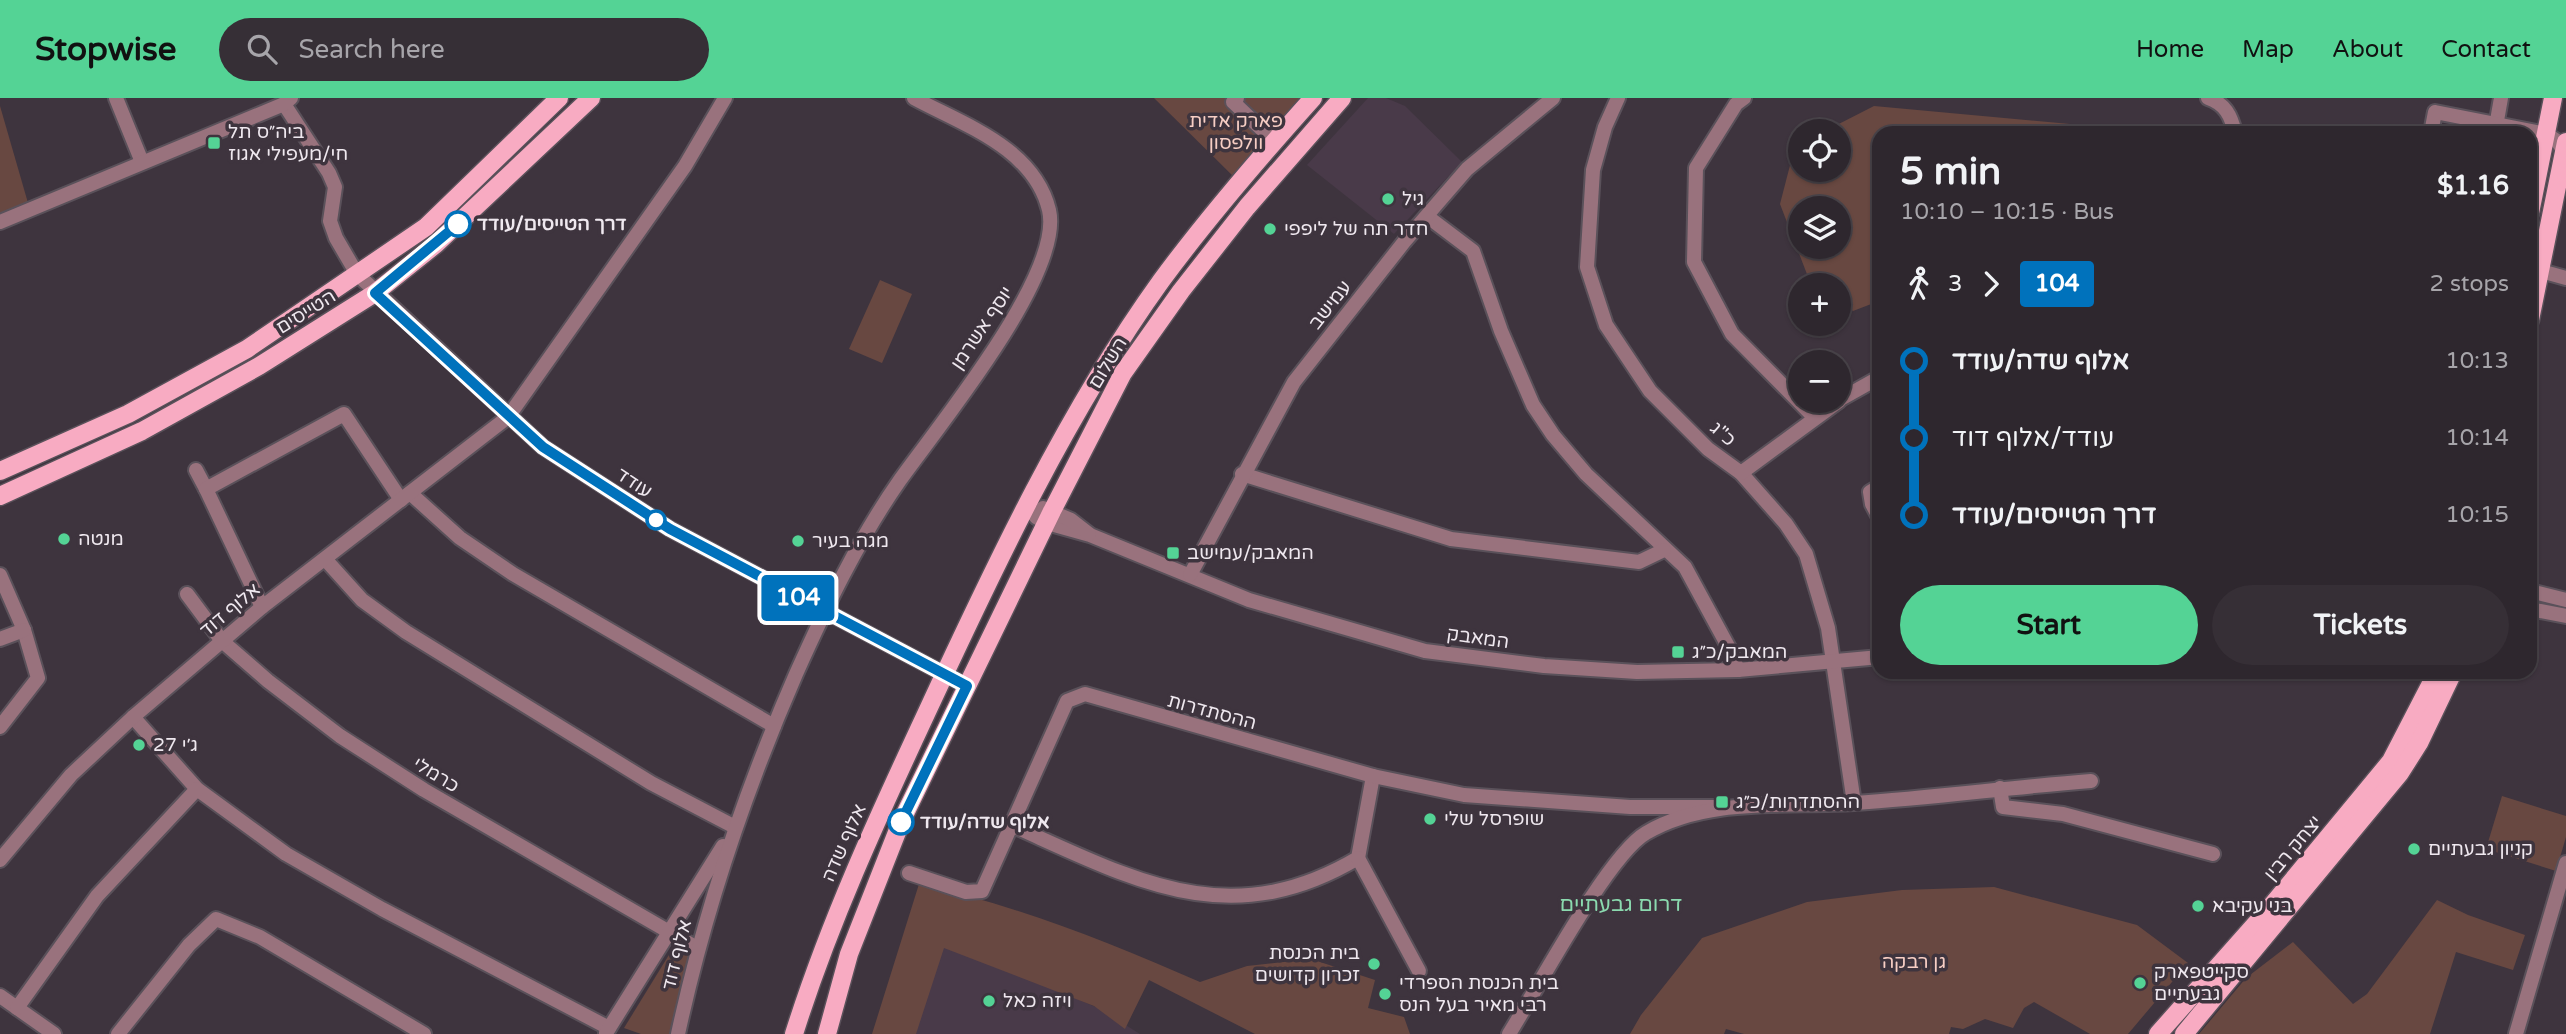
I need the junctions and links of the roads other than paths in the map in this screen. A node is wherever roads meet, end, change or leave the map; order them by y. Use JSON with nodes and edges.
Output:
{"nodes":[{"id":1,"x":116,"y":98,"type":"edge"},
{"id":2,"x":559,"y":98,"type":"edge"},
{"id":3,"x":591,"y":98,"type":"edge"},
{"id":4,"x":725,"y":98,"type":"edge"},
{"id":5,"x":914,"y":98,"type":"edge"},
{"id":6,"x":1313,"y":98,"type":"edge"},
{"id":7,"x":1342,"y":98,"type":"edge"},
{"id":8,"x":1552,"y":98,"type":"edge"},
{"id":9,"x":1618,"y":98,"type":"edge"},
{"id":10,"x":1744,"y":98,"type":"edge"},
{"id":11,"x":2208,"y":98,"type":"edge"},
{"id":12,"x":2501,"y":98,"type":"edge"},
{"id":13,"x":2553,"y":98,"type":"edge"},
{"id":14,"x":1233,"y":99,"type":"edge"},
{"id":15,"x":288,"y":101,"type":"edge"},
{"id":16,"x":2234,"y":126,"type":"edge"},
{"id":17,"x":2432,"y":126,"type":"edge"},
{"id":18,"x":2485,"y":126,"type":"edge"},
{"id":19,"x":2496,"y":126,"type":"edge"},
{"id":20,"x":2537,"y":133,"type":"edge"},
{"id":21,"x":2546,"y":134,"type":"junction"},
{"id":22,"x":1274,"y":141,"type":"junction"},
{"id":23,"x":2565,"y":146,"type":"edge"},
{"id":24,"x":142,"y":162,"type":"junction"},
{"id":25,"x":2537,"y":178,"type":"edge"},
{"id":26,"x":1428,"y":217,"type":"junction"},
{"id":27,"x":0,"y":222,"type":"edge"},
{"id":28,"x":2537,"y":263,"type":"edge"},
{"id":29,"x":2537,"y":271,"type":"edge"},
{"id":30,"x":358,"y":274,"type":"junction"},
{"id":31,"x":2566,"y":278,"type":"edge"},
{"id":32,"x":375,"y":293,"type":"junction"},
{"id":33,"x":1872,"y":382,"type":"edge"},
{"id":34,"x":1851,"y":394,"type":"edge"},
{"id":35,"x":1822,"y":413,"type":"edge"},
{"id":36,"x":509,"y":416,"type":"junction"},
{"id":37,"x":1815,"y":418,"type":"junction"},
{"id":38,"x":196,"y":470,"type":"dead end"},
{"id":39,"x":0,"y":471,"type":"edge"},
{"id":40,"x":1242,"y":474,"type":"junction"},
{"id":41,"x":1741,"y":474,"type":"junction"},
{"id":42,"x":206,"y":489,"type":"junction"},
{"id":43,"x":0,"y":496,"type":"edge"},
{"id":44,"x":406,"y":496,"type":"junction"},
{"id":45,"x":1028,"y":507,"type":"junction"},
{"id":46,"x":1049,"y":517,"type":"junction"},
{"id":47,"x":1664,"y":550,"type":"junction"},
{"id":48,"x":325,"y":559,"type":"junction"},
{"id":49,"x":0,"y":575,"type":"edge"},
{"id":50,"x":1190,"y":575,"type":"junction"},
{"id":51,"x":2537,"y":593,"type":"edge"},
{"id":52,"x":187,"y":594,"type":"dead end"},
{"id":53,"x":2566,"y":600,"type":"edge"},
{"id":54,"x":262,"y":607,"type":"junction"},
{"id":55,"x":2537,"y":610,"type":"edge"},
{"id":56,"x":824,"y":612,"type":"junction"},
{"id":57,"x":2566,"y":616,"type":"edge"},
{"id":58,"x":24,"y":630,"type":"junction"},
{"id":59,"x":0,"y":639,"type":"edge"},
{"id":60,"x":222,"y":641,"type":"junction"},
{"id":61,"x":1872,"y":658,"type":"edge"},
{"id":62,"x":1833,"y":662,"type":"junction"},
{"id":63,"x":1738,"y":670,"type":"junction"},
{"id":64,"x":944,"y":674,"type":"junction"},
{"id":65,"x":2434,"y":679,"type":"edge"},
{"id":66,"x":2450,"y":679,"type":"edge"},
{"id":67,"x":967,"y":686,"type":"junction"},
{"id":68,"x":133,"y":717,"type":"junction"},
{"id":69,"x":774,"y":726,"type":"junction"},
{"id":70,"x":0,"y":727,"type":"edge"},
{"id":71,"x":1373,"y":776,"type":"junction"},
{"id":72,"x":2091,"y":781,"type":"dead end"},
{"id":73,"x":2000,"y":788,"type":"junction"},
{"id":74,"x":197,"y":789,"type":"junction"},
{"id":75,"x":1854,"y":803,"type":"junction"},
{"id":76,"x":1630,"y":807,"type":"junction"},
{"id":77,"x":1648,"y":807,"type":"junction"},
{"id":78,"x":1727,"y":807,"type":"junction"},
{"id":79,"x":1009,"y":824,"type":"junction"},
{"id":80,"x":735,"y":827,"type":"junction"},
{"id":81,"x":1651,"y":831,"type":"junction"},
{"id":82,"x":2213,"y":854,"type":"dead end"},
{"id":83,"x":1358,"y":858,"type":"junction"},
{"id":84,"x":0,"y":860,"type":"edge"},
{"id":85,"x":2566,"y":863,"type":"edge"},
{"id":86,"x":908,"y":873,"type":"dead end"},
{"id":87,"x":668,"y":933,"type":"junction"},
{"id":88,"x":697,"y":948,"type":"junction"},
{"id":89,"x":1419,"y":971,"type":"dead end"},
{"id":90,"x":0,"y":996,"type":"edge"},
{"id":91,"x":17,"y":1008,"type":"junction"},
{"id":92,"x":607,"y":1031,"type":"edge"},
{"id":93,"x":54,"y":1034,"type":"edge"},
{"id":94,"x":118,"y":1034,"type":"edge"},
{"id":95,"x":424,"y":1034,"type":"edge"},
{"id":96,"x":678,"y":1034,"type":"edge"},
{"id":97,"x":794,"y":1034,"type":"edge"},
{"id":98,"x":827,"y":1034,"type":"edge"},
{"id":99,"x":1509,"y":1034,"type":"edge"},
{"id":100,"x":2158,"y":1034,"type":"edge"},
{"id":101,"x":2184,"y":1034,"type":"edge"},
{"id":102,"x":2516,"y":1034,"type":"edge"}],
"edges":[{"from":1,"to":24,"type":"street"},
{"from":2,"to":30,"type":"main road","name":"הטייסים"},
{"from":3,"to":32,"type":"main road","name":"הטייסים"},
{"from":4,"to":36,"type":"street","name":"אלוף דוד"},
{"from":5,"to":56,"type":"street","name":"יוסף אשרמן"},
{"from":6,"to":22,"type":"main road","name":"השלום"},
{"from":7,"to":46,"type":"main road","name":"השלום"},
{"from":8,"to":26,"type":"street","name":"עמישב"},
{"from":9,"to":41,"type":"street","name":"כ\"ג"},
{"from":10,"to":37,"type":"street"},
{"from":11,"to":16,"type":"street"},
{"from":12,"to":19,"type":"street"},
{"from":13,"to":21,"type":"main road"},
{"from":14,"to":22,"type":"street"},
{"from":15,"to":24,"type":"street"},
{"from":15,"to":30,"type":"street","name":"עודד"},
{"from":17,"to":18,"type":"street"},
{"from":20,"to":21,"type":"street"},
{"from":21,"to":23,"type":"street"},
{"from":21,"to":25,"type":"main road"},
{"from":22,"to":45,"type":"main road","name":"השלום"},
{"from":23,"to":28,"type":"main road"},
{"from":24,"to":27,"type":"street"},
{"from":26,"to":40,"type":"street","name":"עמישב"},
{"from":26,"to":47,"type":"street"},
{"from":29,"to":31,"type":"street"},
{"from":30,"to":32,"type":"street","name":"עודד"},
{"from":30,"to":39,"type":"main road","name":"הטייסים"},
{"from":32,"to":36,"type":"street","name":"עודד"},
{"from":32,"to":43,"type":"main road","name":"הטייסים"},
{"from":33,"to":34,"type":"street"},
{"from":35,"to":37,"type":"street"},
{"from":36,"to":44,"type":"street","name":"אלוף דוד"},
{"from":36,"to":56,"type":"street","name":"עודד"},
{"from":37,"to":41,"type":"street"},
{"from":38,"to":42,"type":"street"},
{"from":40,"to":47,"type":"street"},
{"from":40,"to":50,"type":"street","name":"עמישב"},
{"from":41,"to":62,"type":"street","name":"כ\"ג"},
{"from":42,"to":44,"type":"street"},
{"from":42,"to":54,"type":"street"},
{"from":44,"to":48,"type":"street","name":"אלוף דוד"},
{"from":44,"to":69,"type":"street"},
{"from":45,"to":46,"type":"street","name":"המאבק"},
{"from":45,"to":64,"type":"main road","name":"השלום"},
{"from":46,"to":50,"type":"street","name":"המאבק"},
{"from":46,"to":67,"type":"main road","name":"השלום"},
{"from":47,"to":63,"type":"street"},
{"from":48,"to":54,"type":"street","name":"אלוף דוד"},
{"from":48,"to":80,"type":"street"},
{"from":49,"to":58,"type":"street"},
{"from":50,"to":63,"type":"street","name":"המאבק"},
{"from":51,"to":53,"type":"street"},
{"from":52,"to":60,"type":"street","name":"כרמלי"},
{"from":54,"to":60,"type":"street","name":"אלוף דוד"},
{"from":55,"to":57,"type":"street"},
{"from":56,"to":64,"type":"street","name":"עודד"},
{"from":56,"to":69,"type":"street","name":"אלוף דוד"},
{"from":58,"to":59,"type":"street"},
{"from":58,"to":70,"type":"street"},
{"from":60,"to":68,"type":"street","name":"אלוף דוד"},
{"from":60,"to":87,"type":"street","name":"כרמלי"},
{"from":61,"to":62,"type":"street","name":"המאבק"},
{"from":62,"to":63,"type":"street","name":"המאבק"},
{"from":62,"to":75,"type":"street","name":"כ\"ג"},
{"from":64,"to":67,"type":"street","name":"עודד"},
{"from":64,"to":97,"type":"main road","name":"אלוף שדה"},
{"from":65,"to":100,"type":"main road","name":"יצחק רבין"},
{"from":66,"to":101,"type":"main road","name":"יצחק רבין"},
{"from":67,"to":98,"type":"main road"},
{"from":68,"to":74,"type":"street"},
{"from":68,"to":84,"type":"street","name":"אלוף דוד"},
{"from":69,"to":80,"type":"street","name":"אלוף דוד"},
{"from":71,"to":76,"type":"street","name":"ההסתדרות"},
{"from":71,"to":79,"type":"street","name":"ההסתדרות"},
{"from":71,"to":83,"type":"street"},
{"from":72,"to":73,"type":"street","name":"ההסתדרות"},
{"from":73,"to":75,"type":"street","name":"ההסתדרות"},
{"from":73,"to":82,"type":"street"},
{"from":74,"to":91,"type":"street"},
{"from":74,"to":92,"type":"street"},
{"from":75,"to":78,"type":"street","name":"ההסתדרות"},
{"from":76,"to":77,"type":"street","name":"ההסתדרות"},
{"from":76,"to":81,"type":"street"},
{"from":77,"to":78,"type":"street","name":"ההסתדרות"},
{"from":77,"to":81,"type":"street"},
{"from":78,"to":81,"type":"street","name":"ההסתדרות"},
{"from":79,"to":83,"type":"street"},
{"from":79,"to":86,"type":"street","name":"ההסתדרות"},
{"from":80,"to":87,"type":"street"},
{"from":80,"to":88,"type":"street","name":"אלוף דוד"},
{"from":81,"to":99,"type":"street"},
{"from":83,"to":89,"type":"street"},
{"from":85,"to":102,"type":"street"},
{"from":87,"to":88,"type":"street","name":"כרמלי"},
{"from":87,"to":92,"type":"street"},
{"from":88,"to":96,"type":"street","name":"אלוף דוד"},
{"from":90,"to":91,"type":"street"},
{"from":91,"to":93,"type":"street"},
{"from":94,"to":95,"type":"street"}]}
